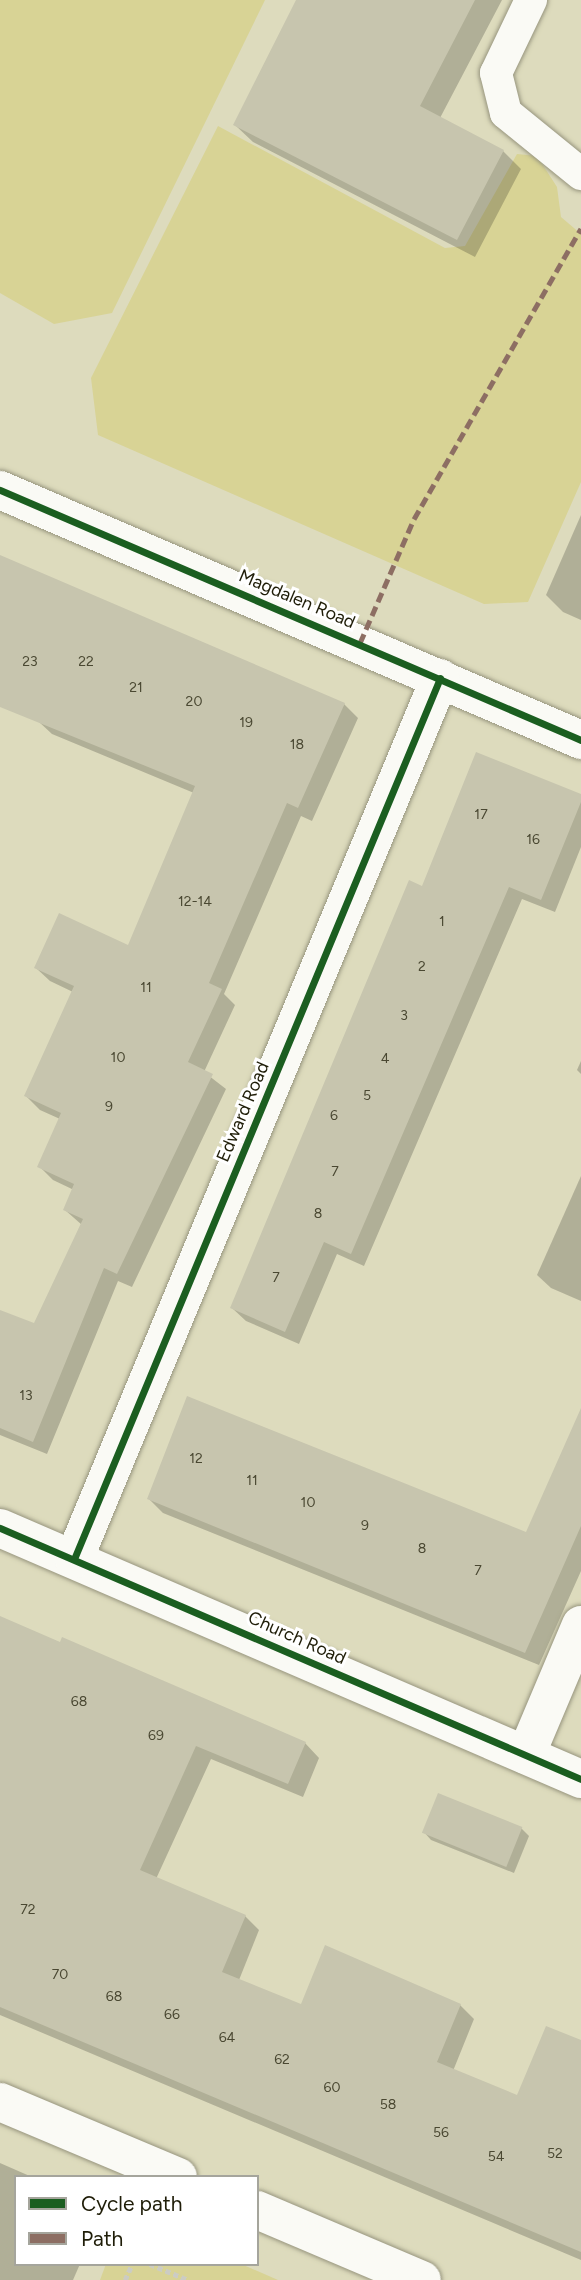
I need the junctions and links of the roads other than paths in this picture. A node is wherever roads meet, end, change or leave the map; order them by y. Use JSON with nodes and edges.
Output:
{"nodes":[{"id":1,"x":531,"y":0,"type":"edge"},
{"id":2,"x":581,"y":174,"type":"edge"},
{"id":3,"x":0,"y":490,"type":"edge"},
{"id":4,"x":440,"y":678,"type":"junction"},
{"id":5,"x":581,"y":740,"type":"edge"},
{"id":6,"x":0,"y":1528,"type":"edge"},
{"id":7,"x":74,"y":1559,"type":"junction"},
{"id":8,"x":581,"y":1625,"type":"edge"},
{"id":9,"x":526,"y":1755,"type":"junction"},
{"id":10,"x":581,"y":1779,"type":"edge"},
{"id":11,"x":0,"y":2102,"type":"edge"},
{"id":12,"x":173,"y":2175,"type":"edge"},
{"id":13,"x":259,"y":2211,"type":"edge"},
{"id":14,"x":422,"y":2280,"type":"edge"}],
"edges":[{"from":1,"to":2,"type":"lane"},
{"from":3,"to":4,"type":"street","name":"Magdalen Road"},
{"from":4,"to":5,"type":"street","name":"Magdalen Road"},
{"from":4,"to":7,"type":"street","name":"Edward Road"},
{"from":6,"to":7,"type":"street","name":"Church Road"},
{"from":7,"to":9,"type":"street","name":"Church Road"},
{"from":8,"to":9,"type":"street"},
{"from":9,"to":10,"type":"street","name":"Church Road"},
{"from":11,"to":12,"type":"street"},
{"from":13,"to":14,"type":"street"}]}
